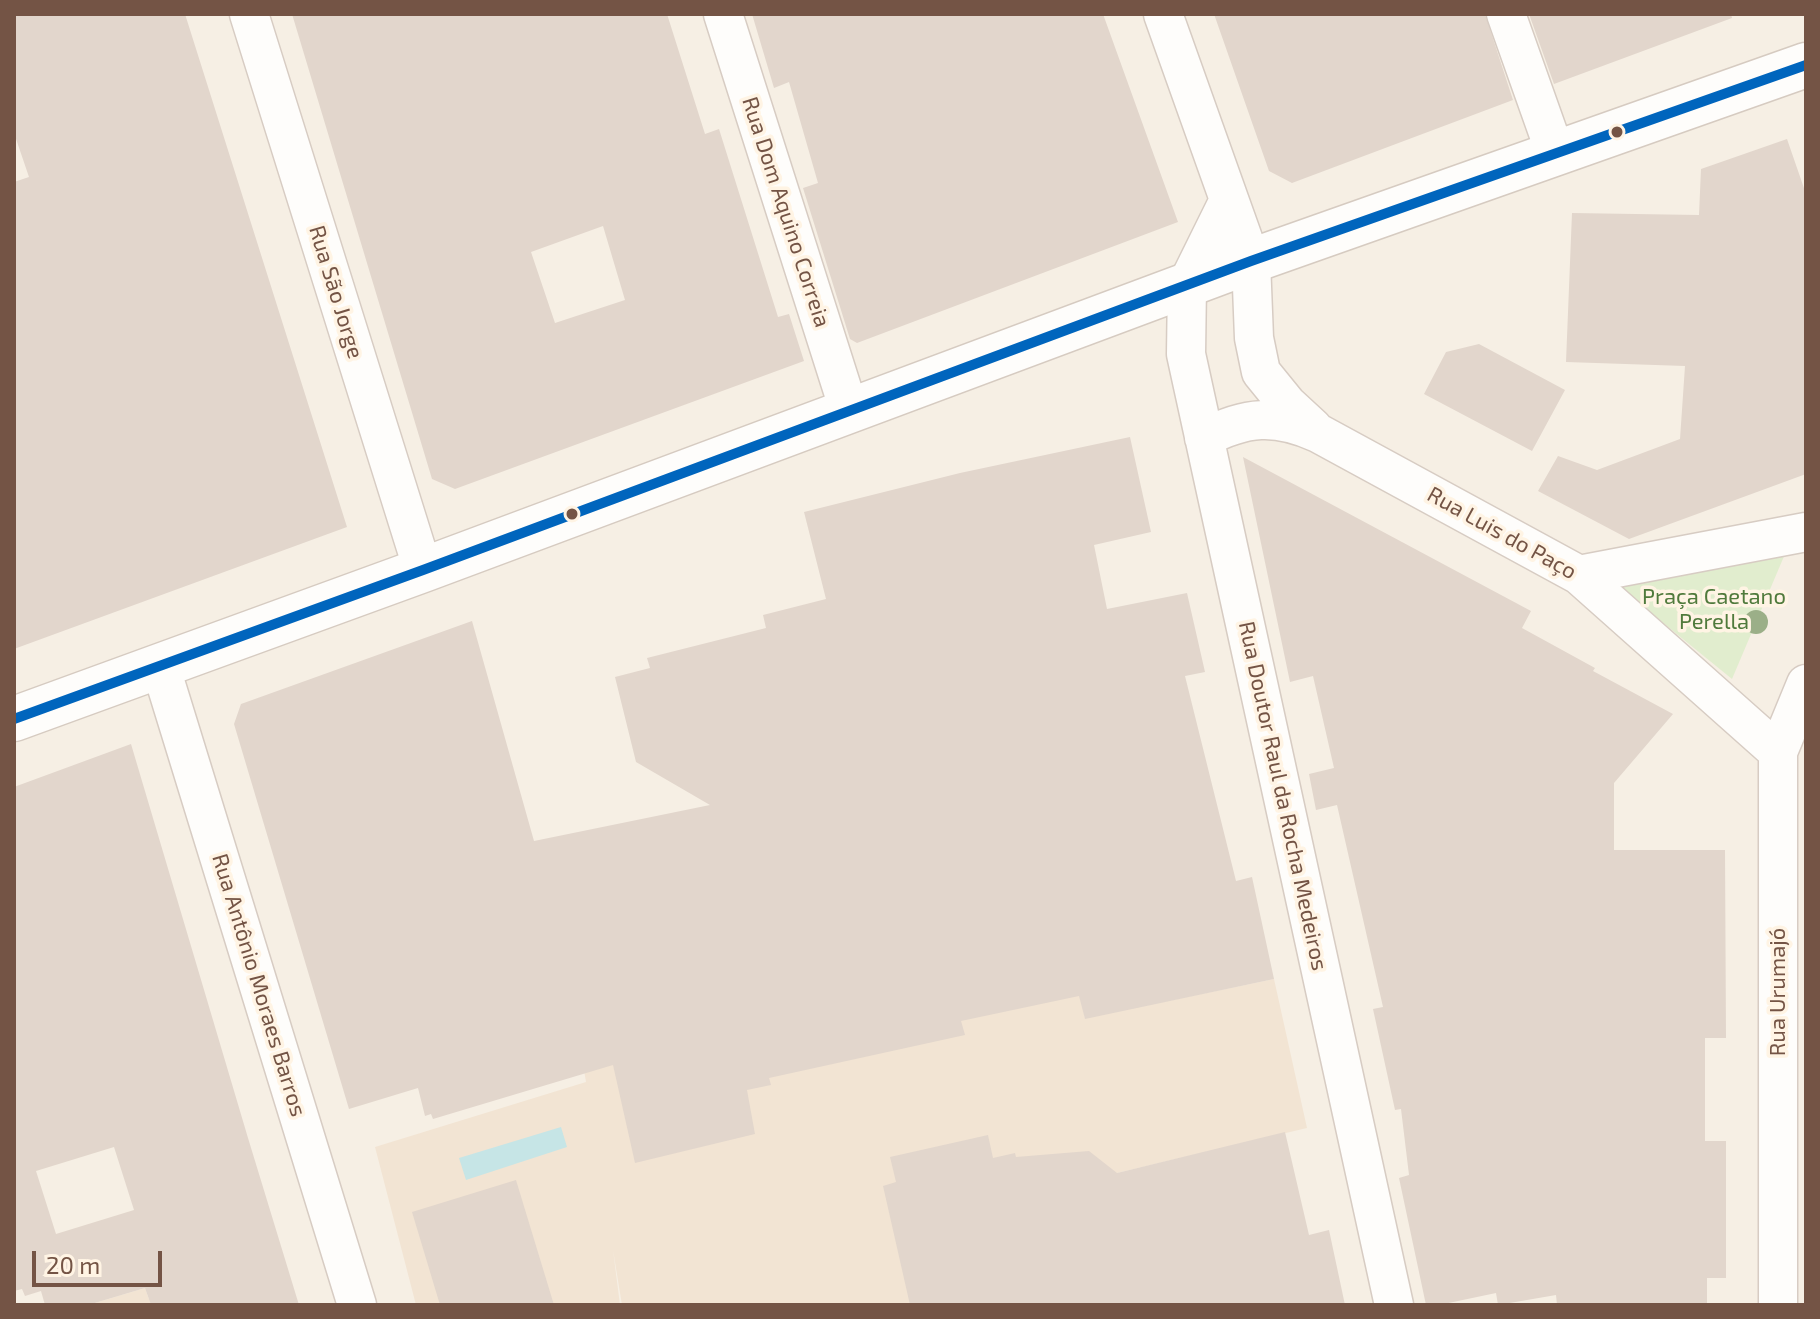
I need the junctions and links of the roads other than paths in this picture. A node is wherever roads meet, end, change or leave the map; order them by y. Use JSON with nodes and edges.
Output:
{"nodes":[{"id":1,"x":249,"y":14,"type":"edge"},
{"id":2,"x":723,"y":14,"type":"edge"},
{"id":3,"x":1163,"y":14,"type":"edge"},
{"id":4,"x":1506,"y":14,"type":"edge"},
{"id":5,"x":1806,"y":65,"type":"edge"},
{"id":6,"x":1556,"y":155,"type":"junction"},
{"id":7,"x":1229,"y":200,"type":"junction"},
{"id":8,"x":1251,"y":261,"type":"junction"},
{"id":9,"x":1187,"y":285,"type":"junction"},
{"id":10,"x":849,"y":410,"type":"junction"},
{"id":11,"x":1318,"y":433,"type":"junction"},
{"id":12,"x":1204,"y":438,"type":"junction"},
{"id":13,"x":1806,"y":532,"type":"edge"},
{"id":14,"x":423,"y":570,"type":"junction"},
{"id":15,"x":1579,"y":575,"type":"junction"},
{"id":16,"x":160,"y":665,"type":"junction"},
{"id":17,"x":1806,"y":684,"type":"edge"},
{"id":18,"x":14,"y":719,"type":"edge"},
{"id":19,"x":1778,"y":752,"type":"junction"},
{"id":20,"x":357,"y":1305,"type":"edge"},
{"id":21,"x":1394,"y":1305,"type":"edge"},
{"id":22,"x":1778,"y":1305,"type":"edge"}],
"edges":[{"from":1,"to":14,"type":"street","name":"Rua São Jorge"},
{"from":2,"to":10,"type":"street","name":"Rua Dom Aquino Correia"},
{"from":3,"to":7,"type":"street","name":"Rua Luis do Paço"},
{"from":4,"to":6,"type":"street"},
{"from":5,"to":6,"type":"main road"},
{"from":6,"to":8,"type":"main road"},
{"from":7,"to":8,"type":"street","name":"Rua Luis do Paço"},
{"from":7,"to":9,"type":"street"},
{"from":8,"to":9,"type":"main road"},
{"from":8,"to":11,"type":"street","name":"Rua Luis do Paço"},
{"from":9,"to":10,"type":"main road"},
{"from":9,"to":12,"type":"street","name":"Rua Doutor Raul da Rocha Medeiros"},
{"from":10,"to":14,"type":"main road"},
{"from":11,"to":12,"type":"street","name":"Rua Luis do Paço"},
{"from":11,"to":15,"type":"street","name":"Rua Luis do Paço"},
{"from":12,"to":21,"type":"street","name":"Rua Doutor Raul da Rocha Medeiros"},
{"from":13,"to":15,"type":"street"},
{"from":14,"to":16,"type":"main road"},
{"from":15,"to":19,"type":"street","name":"Rua Luis do Paço"},
{"from":16,"to":18,"type":"main road"},
{"from":16,"to":20,"type":"street","name":"Rua Antônio Moraes Barros"},
{"from":17,"to":19,"type":"street","name":"Rua Urumajó"},
{"from":19,"to":22,"type":"street","name":"Rua Urumajó"}]}
